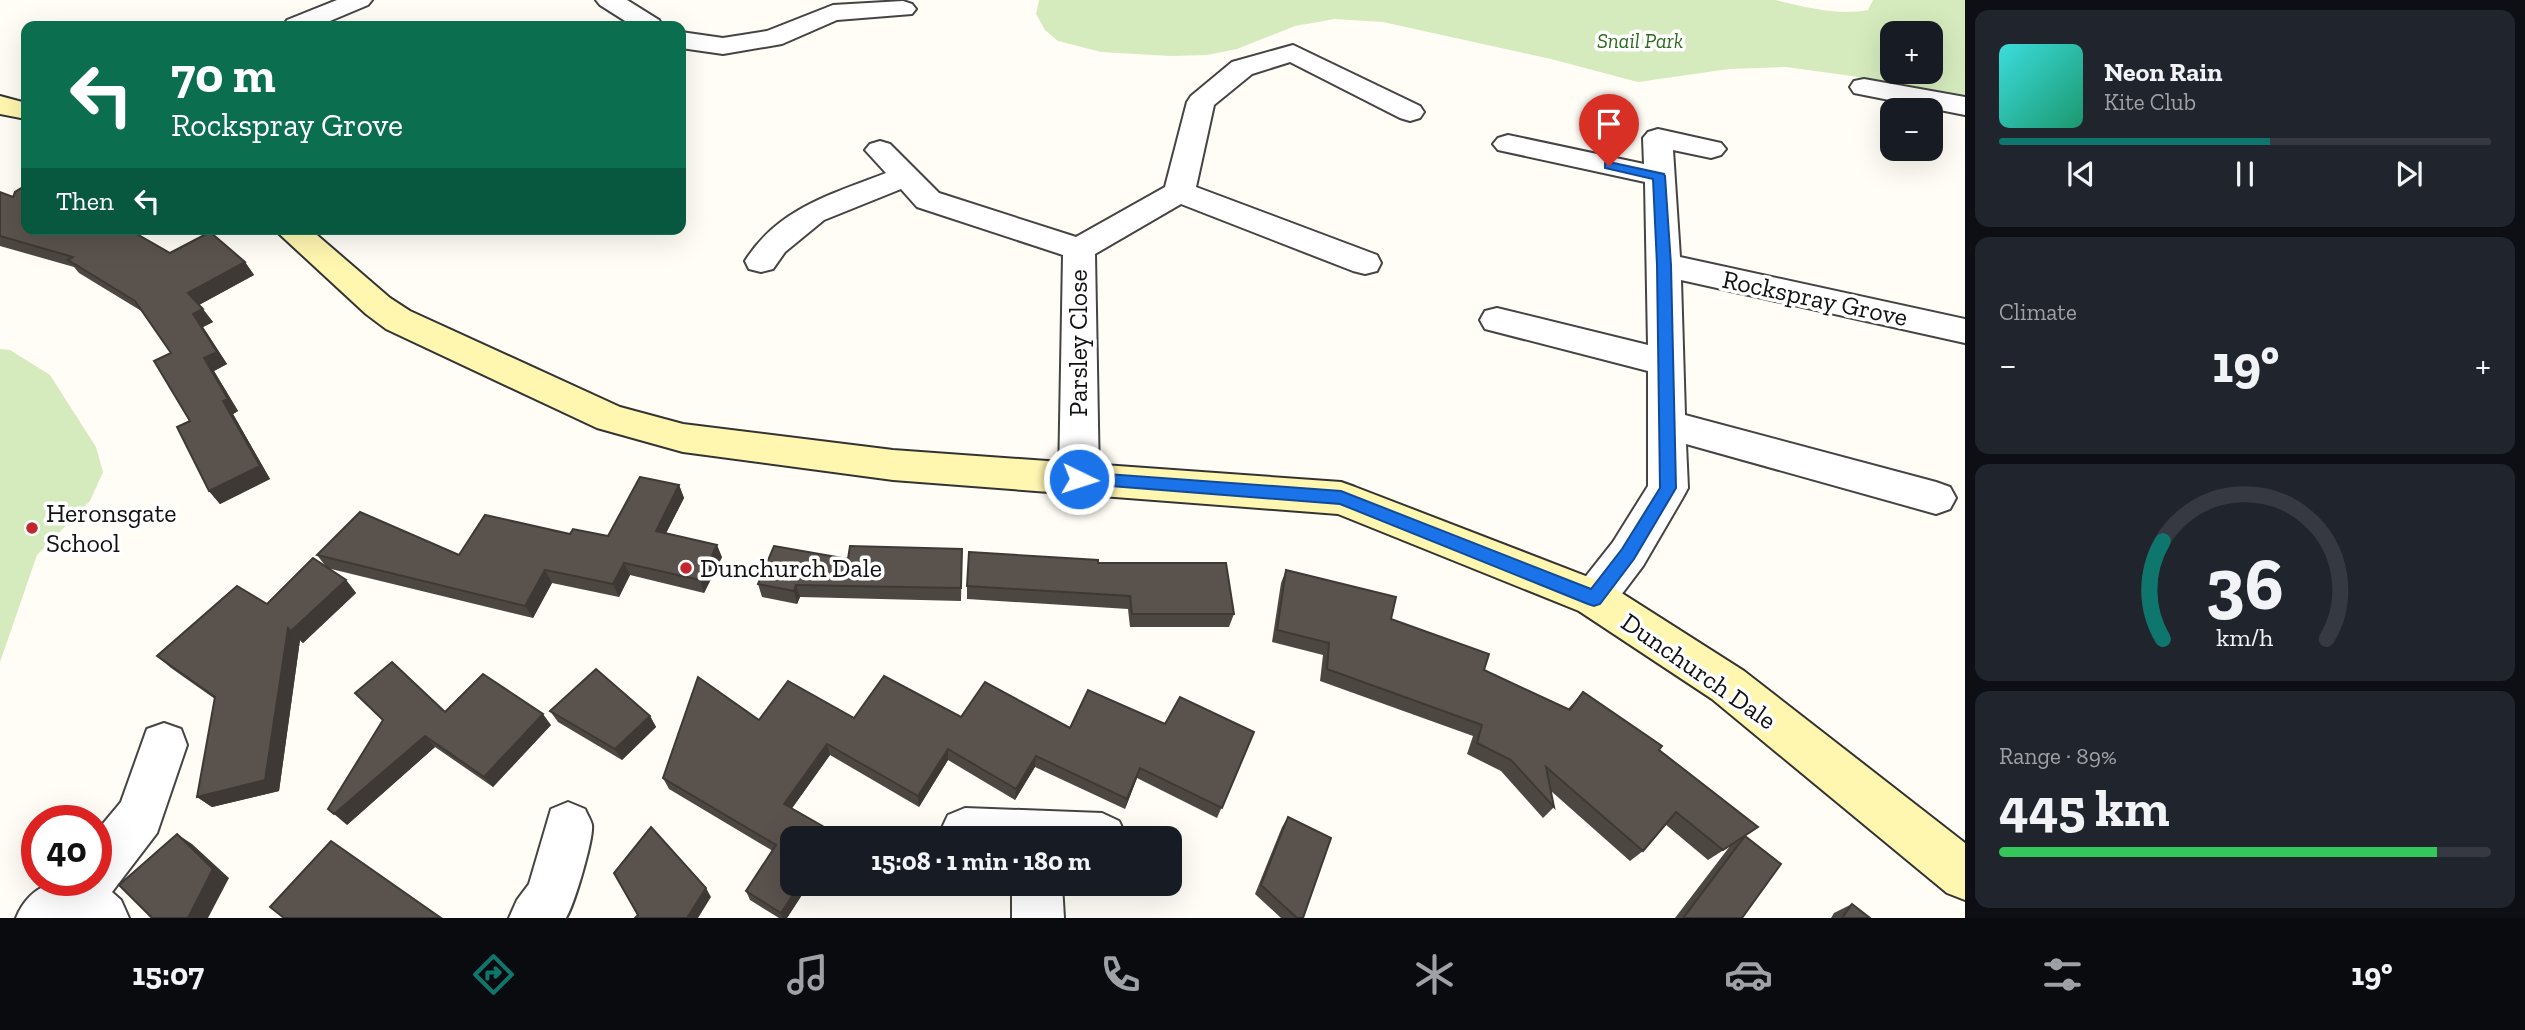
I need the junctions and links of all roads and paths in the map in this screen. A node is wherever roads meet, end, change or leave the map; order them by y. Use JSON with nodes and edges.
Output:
{"nodes":[{"id":1,"x":359,"y":0,"type":"edge"},
{"id":2,"x":609,"y":0,"type":"edge"},
{"id":3,"x":825,"y":7,"type":"edge"},
{"id":4,"x":903,"y":9,"type":"dead end"},
{"id":5,"x":308,"y":21,"type":"edge"},
{"id":6,"x":636,"y":21,"type":"edge"},
{"id":7,"x":686,"y":41,"type":"edge"},
{"id":8,"x":1864,"y":86,"type":"dead end"},
{"id":9,"x":0,"y":105,"type":"edge"},
{"id":10,"x":1965,"y":106,"type":"edge"},
{"id":11,"x":21,"y":110,"type":"edge"},
{"id":12,"x":1410,"y":112,"type":"dead end"},
{"id":13,"x":1508,"y":144,"type":"dead end"},
{"id":14,"x":1711,"y":149,"type":"dead end"},
{"id":15,"x":880,"y":150,"type":"dead end"},
{"id":16,"x":1659,"y":176,"type":"junction"},
{"id":17,"x":904,"y":177,"type":"junction"},
{"id":18,"x":1179,"y":192,"type":"junction"},
{"id":19,"x":297,"y":235,"type":"edge"},
{"id":20,"x":1079,"y":249,"type":"junction"},
{"id":21,"x":761,"y":261,"type":"dead end"},
{"id":22,"x":1365,"y":262,"type":"dead end"},
{"id":23,"x":1664,"y":265,"type":"junction"},
{"id":24,"x":1497,"y":320,"type":"dead end"},
{"id":25,"x":1965,"y":331,"type":"edge"},
{"id":26,"x":1664,"y":362,"type":"junction"},
{"id":27,"x":1668,"y":425,"type":"junction"},
{"id":28,"x":1079,"y":479,"type":"junction"},
{"id":29,"x":1936,"y":498,"type":"dead end"},
{"id":30,"x":1594,"y":598,"type":"junction"},
{"id":31,"x":164,"y":745,"type":"dead end"},
{"id":32,"x":568,"y":825,"type":"dead end"},
{"id":33,"x":1965,"y":875,"type":"edge"},
{"id":34,"x":1038,"y":896,"type":"edge"},
{"id":35,"x":82,"y":897,"type":"edge"},
{"id":36,"x":535,"y":918,"type":"edge"},
{"id":37,"x":1038,"y":918,"type":"edge"}],
"edges":[{"from":1,"to":5,"type":"street"},
{"from":2,"to":6,"type":"street"},
{"from":3,"to":4,"type":"street"},
{"from":3,"to":7,"type":"street"},
{"from":8,"to":10,"type":"street"},
{"from":9,"to":11,"type":"street"},
{"from":12,"to":18,"type":"street"},
{"from":13,"to":16,"type":"street"},
{"from":14,"to":16,"type":"street"},
{"from":15,"to":17,"type":"street","name":"Parsley Close"},
{"from":16,"to":23,"type":"street"},
{"from":17,"to":20,"type":"street","name":"Parsley Close"},
{"from":17,"to":21,"type":"street"},
{"from":18,"to":20,"type":"street","name":"Parsley Close"},
{"from":18,"to":22,"type":"street"},
{"from":19,"to":28,"type":"street","name":"Dunchurch Dale"},
{"from":20,"to":28,"type":"street","name":"Parsley Close"},
{"from":23,"to":25,"type":"street","name":"Rockspray Grove"},
{"from":23,"to":26,"type":"street"},
{"from":24,"to":26,"type":"street"},
{"from":26,"to":27,"type":"street"},
{"from":27,"to":29,"type":"street"},
{"from":27,"to":30,"type":"street"},
{"from":28,"to":30,"type":"street","name":"Dunchurch Dale"},
{"from":30,"to":33,"type":"street","name":"Dunchurch Dale"},
{"from":31,"to":35,"type":"street"},
{"from":32,"to":36,"type":"street"},
{"from":34,"to":37,"type":"street"}]}
